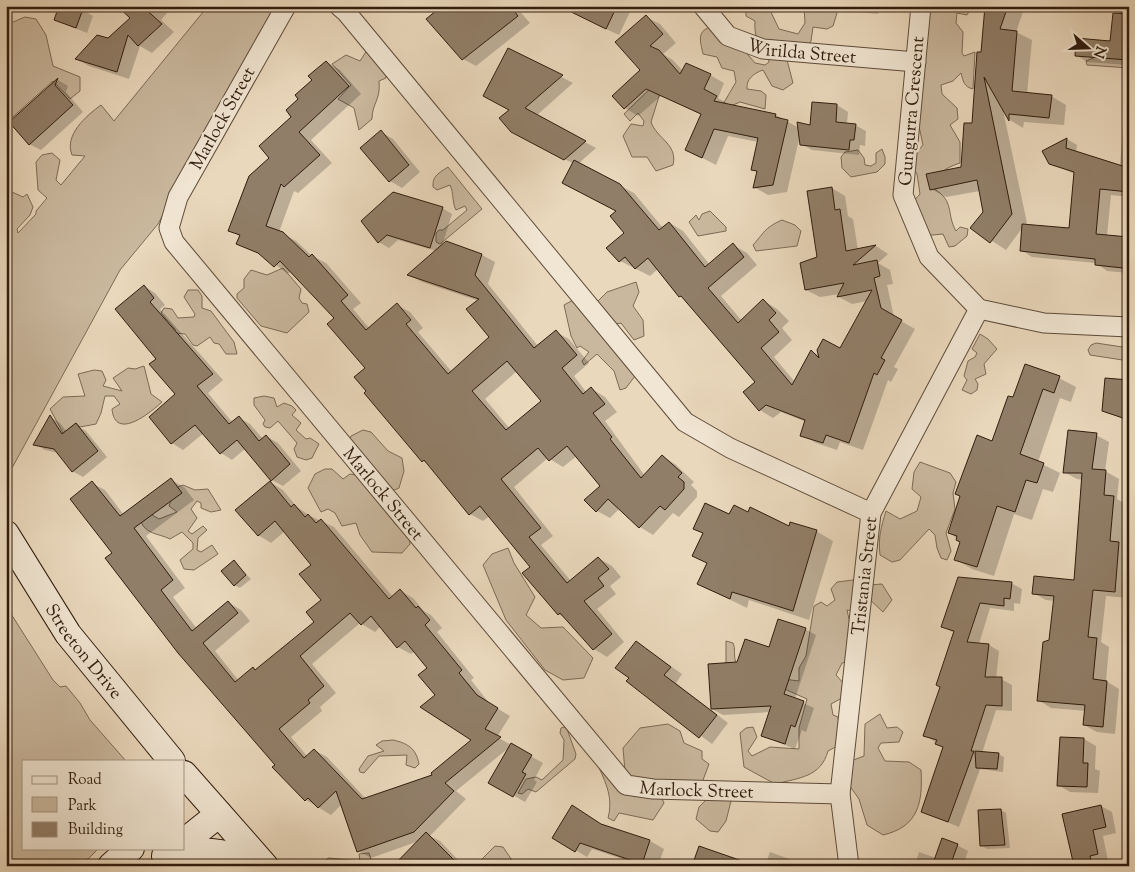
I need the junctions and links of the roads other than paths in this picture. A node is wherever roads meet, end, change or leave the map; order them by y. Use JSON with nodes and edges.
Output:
{"nodes":[{"id":1,"x":286,"y":6,"type":"edge"},
{"id":2,"x":339,"y":6,"type":"edge"},
{"id":3,"x":703,"y":6,"type":"edge"},
{"id":4,"x":921,"y":6,"type":"edge"},
{"id":5,"x":916,"y":62,"type":"junction"},
{"id":6,"x":979,"y":309,"type":"junction"},
{"id":7,"x":1129,"y":327,"type":"edge"},
{"id":8,"x":871,"y":513,"type":"junction"},
{"id":9,"x":6,"y":534,"type":"edge"},
{"id":10,"x":162,"y":755,"type":"edge"},
{"id":11,"x":189,"y":790,"type":"edge"},
{"id":12,"x":840,"y":794,"type":"junction"},
{"id":13,"x":219,"y":814,"type":"junction"},
{"id":14,"x":185,"y":841,"type":"edge"},
{"id":15,"x":129,"y":850,"type":"edge"},
{"id":16,"x":169,"y":853,"type":"edge"},
{"id":17,"x":111,"y":866,"type":"edge"},
{"id":18,"x":257,"y":866,"type":"edge"},
{"id":19,"x":265,"y":866,"type":"edge"},
{"id":20,"x":849,"y":866,"type":"edge"}],
"edges":[{"from":1,"to":12,"type":"street","name":"Marlock Street"},
{"from":2,"to":8,"type":"street"},
{"from":3,"to":5,"type":"street","name":"Wirilda Street"},
{"from":4,"to":5,"type":"street","name":"Gungurra Crescent"},
{"from":5,"to":6,"type":"street","name":"Gungurra Crescent"},
{"from":6,"to":7,"type":"street"},
{"from":6,"to":8,"type":"street","name":"Tristania Street"},
{"from":8,"to":12,"type":"street","name":"Tristania Street"},
{"from":9,"to":10,"type":"main road","name":"Streeton Drive"},
{"from":11,"to":13,"type":"main road"},
{"from":12,"to":20,"type":"street","name":"Tristania Street"},
{"from":13,"to":14,"type":"main road"},
{"from":13,"to":19,"type":"main road"},
{"from":15,"to":17,"type":"main road"},
{"from":16,"to":18,"type":"main road"}]}
